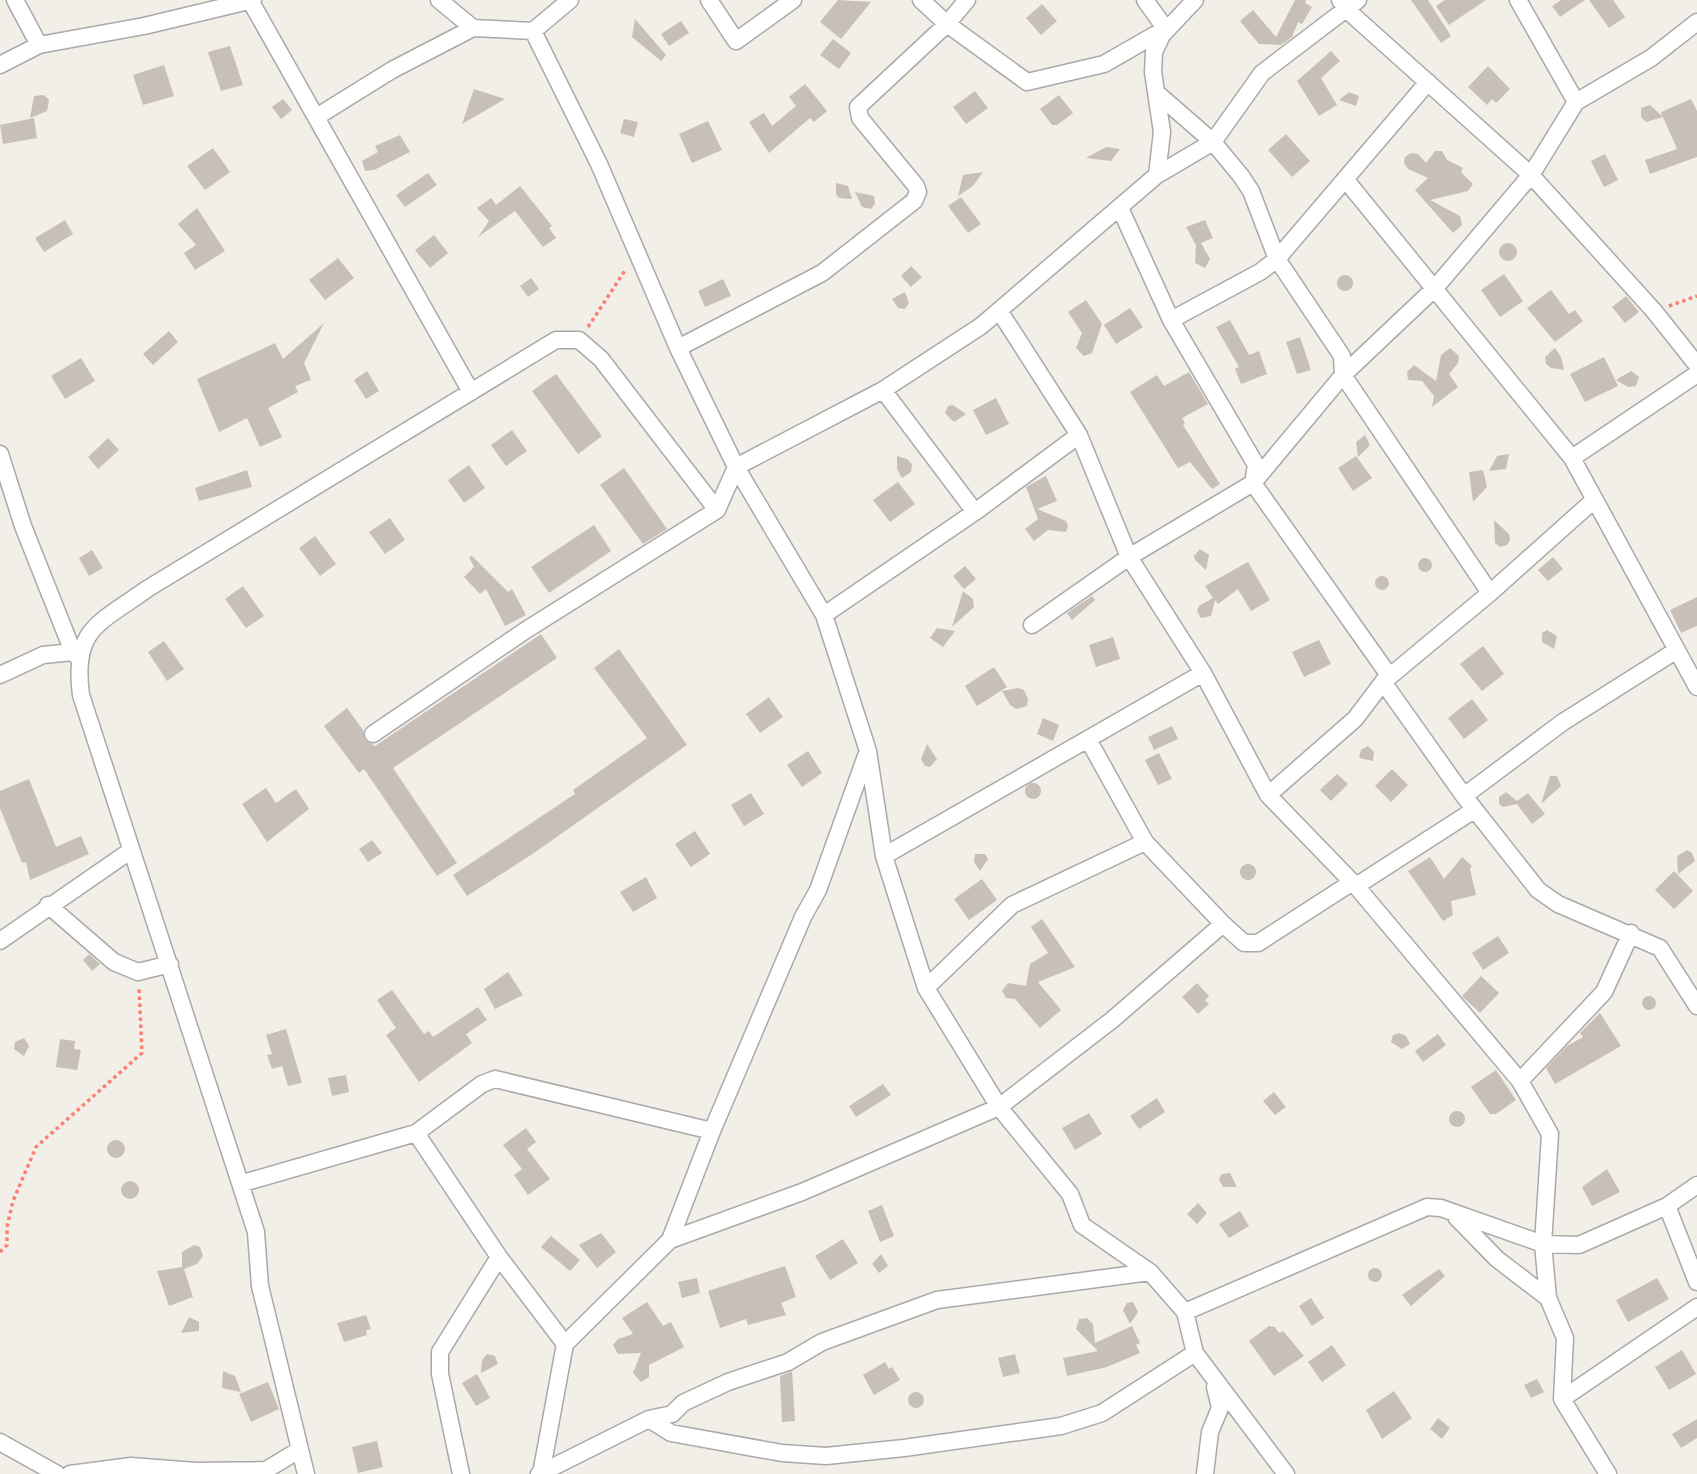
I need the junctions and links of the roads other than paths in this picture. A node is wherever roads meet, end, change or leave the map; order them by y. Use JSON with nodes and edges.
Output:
{"nodes":[{"id":1,"x":15,"y":0,"type":"edge"},
{"id":2,"x":439,"y":0,"type":"edge"},
{"id":3,"x":570,"y":0,"type":"edge"},
{"id":4,"x":709,"y":0,"type":"edge"},
{"id":5,"x":793,"y":0,"type":"edge"},
{"id":6,"x":920,"y":0,"type":"edge"},
{"id":7,"x":967,"y":0,"type":"edge"},
{"id":8,"x":1145,"y":0,"type":"edge"},
{"id":9,"x":1195,"y":0,"type":"edge"},
{"id":10,"x":1518,"y":0,"type":"edge"},
{"id":11,"x":252,"y":1,"type":"edge"},
{"id":12,"x":1348,"y":3,"type":"edge"},
{"id":13,"x":1697,"y":22,"type":"edge"},
{"id":14,"x":947,"y":24,"type":"junction"},
{"id":15,"x":473,"y":28,"type":"junction"},
{"id":16,"x":533,"y":32,"type":"junction"},
{"id":17,"x":1164,"y":32,"type":"junction"},
{"id":18,"x":39,"y":45,"type":"junction"},
{"id":19,"x":0,"y":65,"type":"edge"},
{"id":20,"x":1428,"y":82,"type":"junction"},
{"id":21,"x":1159,"y":95,"type":"junction"},
{"id":22,"x":1576,"y":102,"type":"junction"},
{"id":23,"x":318,"y":117,"type":"junction"},
{"id":24,"x":1213,"y":142,"type":"junction"},
{"id":25,"x":1157,"y":175,"type":"junction"},
{"id":26,"x":1531,"y":175,"type":"junction"},
{"id":27,"x":1345,"y":179,"type":"junction"},
{"id":28,"x":1120,"y":208,"type":"junction"},
{"id":29,"x":1277,"y":258,"type":"junction"},
{"id":30,"x":1435,"y":288,"type":"junction"},
{"id":31,"x":1000,"y":312,"type":"junction"},
{"id":32,"x":1171,"y":320,"type":"junction"},
{"id":33,"x":678,"y":348,"type":"junction"},
{"id":34,"x":1697,"y":365,"type":"edge"},
{"id":35,"x":1697,"y":374,"type":"edge"},
{"id":36,"x":1343,"y":375,"type":"junction"},
{"id":37,"x":883,"y":390,"type":"junction"},
{"id":38,"x":471,"y":392,"type":"junction"},
{"id":39,"x":1079,"y":435,"type":"junction"},
{"id":40,"x":0,"y":454,"type":"edge"},
{"id":41,"x":1572,"y":458,"type":"junction"},
{"id":42,"x":736,"y":467,"type":"junction"},
{"id":43,"x":1254,"y":483,"type":"junction"},
{"id":44,"x":1593,"y":501,"type":"junction"},
{"id":45,"x":717,"y":510,"type":"junction"},
{"id":46,"x":975,"y":512,"type":"junction"},
{"id":47,"x":1129,"y":557,"type":"junction"},
{"id":48,"x":1490,"y":593,"type":"junction"},
{"id":49,"x":824,"y":615,"type":"junction"},
{"id":50,"x":1032,"y":625,"type":"dead end"},
{"id":51,"x":1677,"y":650,"type":"junction"},
{"id":52,"x":76,"y":654,"type":"junction"},
{"id":53,"x":1203,"y":673,"type":"junction"},
{"id":54,"x":0,"y":675,"type":"edge"},
{"id":55,"x":1383,"y":682,"type":"junction"},
{"id":56,"x":1697,"y":687,"type":"edge"},
{"id":57,"x":373,"y":734,"type":"dead end"},
{"id":58,"x":1089,"y":741,"type":"junction"},
{"id":59,"x":868,"y":751,"type":"junction"},
{"id":60,"x":1268,"y":795,"type":"junction"},
{"id":61,"x":1464,"y":796,"type":"junction"},
{"id":62,"x":1474,"y":810,"type":"junction"},
{"id":63,"x":1145,"y":842,"type":"junction"},
{"id":64,"x":130,"y":850,"type":"junction"},
{"id":65,"x":884,"y":856,"type":"junction"},
{"id":66,"x":1354,"y":885,"type":"junction"},
{"id":67,"x":48,"y":905,"type":"junction"},
{"id":68,"x":1223,"y":924,"type":"junction"},
{"id":69,"x":1631,"y":933,"type":"junction"},
{"id":70,"x":0,"y":941,"type":"edge"},
{"id":71,"x":170,"y":964,"type":"junction"},
{"id":72,"x":926,"y":988,"type":"junction"},
{"id":73,"x":1697,"y":1006,"type":"edge"},
{"id":74,"x":1520,"y":1081,"type":"junction"},
{"id":75,"x":999,"y":1107,"type":"junction"},
{"id":76,"x":712,"y":1131,"type":"junction"},
{"id":77,"x":416,"y":1133,"type":"junction"},
{"id":78,"x":243,"y":1183,"type":"junction"},
{"id":79,"x":1697,"y":1185,"type":"edge"},
{"id":80,"x":1667,"y":1206,"type":"junction"},
{"id":81,"x":1452,"y":1213,"type":"junction"},
{"id":82,"x":670,"y":1240,"type":"junction"},
{"id":83,"x":1543,"y":1244,"type":"junction"},
{"id":84,"x":499,"y":1257,"type":"junction"},
{"id":85,"x":1150,"y":1272,"type":"junction"},
{"id":86,"x":1697,"y":1282,"type":"edge"},
{"id":87,"x":1548,"y":1298,"type":"junction"},
{"id":88,"x":1697,"y":1307,"type":"edge"},
{"id":89,"x":1185,"y":1312,"type":"junction"},
{"id":90,"x":565,"y":1344,"type":"junction"},
{"id":91,"x":1195,"y":1353,"type":"junction"},
{"id":92,"x":1213,"y":1381,"type":"junction"},
{"id":93,"x":1562,"y":1399,"type":"junction"},
{"id":94,"x":649,"y":1419,"type":"junction"},
{"id":95,"x":0,"y":1442,"type":"edge"},
{"id":96,"x":299,"y":1450,"type":"junction"},
{"id":97,"x":57,"y":1474,"type":"edge"},
{"id":98,"x":70,"y":1474,"type":"edge"},
{"id":99,"x":306,"y":1474,"type":"edge"},
{"id":100,"x":461,"y":1474,"type":"edge"},
{"id":101,"x":540,"y":1474,"type":"edge"},
{"id":102,"x":1205,"y":1474,"type":"edge"},
{"id":103,"x":1286,"y":1474,"type":"edge"},
{"id":104,"x":1608,"y":1474,"type":"edge"}],
"edges":[{"from":1,"to":18,"type":"street"},
{"from":2,"to":15,"type":"street"},
{"from":3,"to":16,"type":"street"},
{"from":4,"to":5,"type":"street"},
{"from":6,"to":14,"type":"street"},
{"from":7,"to":14,"type":"street"},
{"from":8,"to":17,"type":"street"},
{"from":9,"to":17,"type":"street"},
{"from":10,"to":22,"type":"street"},
{"from":11,"to":18,"type":"street"},
{"from":11,"to":23,"type":"street"},
{"from":12,"to":20,"type":"street"},
{"from":12,"to":24,"type":"street"},
{"from":13,"to":22,"type":"street"},
{"from":14,"to":17,"type":"street"},
{"from":14,"to":33,"type":"street"},
{"from":15,"to":16,"type":"street"},
{"from":15,"to":23,"type":"street"},
{"from":16,"to":33,"type":"street"},
{"from":17,"to":21,"type":"street"},
{"from":18,"to":19,"type":"street"},
{"from":20,"to":26,"type":"street"},
{"from":20,"to":27,"type":"street"},
{"from":21,"to":24,"type":"street"},
{"from":21,"to":25,"type":"street"},
{"from":22,"to":26,"type":"street"},
{"from":23,"to":38,"type":"street"},
{"from":24,"to":25,"type":"street"},
{"from":24,"to":29,"type":"street"},
{"from":25,"to":28,"type":"street"},
{"from":26,"to":30,"type":"street"},
{"from":26,"to":34,"type":"street"},
{"from":27,"to":29,"type":"street"},
{"from":27,"to":30,"type":"street"},
{"from":28,"to":31,"type":"street"},
{"from":28,"to":32,"type":"street"},
{"from":29,"to":32,"type":"street"},
{"from":29,"to":36,"type":"street"},
{"from":30,"to":36,"type":"street"},
{"from":30,"to":41,"type":"street"},
{"from":31,"to":37,"type":"street"},
{"from":31,"to":39,"type":"street"},
{"from":32,"to":43,"type":"street"},
{"from":33,"to":42,"type":"street"},
{"from":35,"to":41,"type":"street"},
{"from":36,"to":43,"type":"street"},
{"from":36,"to":48,"type":"street"},
{"from":37,"to":42,"type":"street"},
{"from":37,"to":46,"type":"street"},
{"from":38,"to":45,"type":"street"},
{"from":38,"to":52,"type":"street"},
{"from":39,"to":46,"type":"street"},
{"from":39,"to":47,"type":"street"},
{"from":40,"to":52,"type":"street"},
{"from":41,"to":44,"type":"street"},
{"from":42,"to":45,"type":"street"},
{"from":42,"to":49,"type":"street"},
{"from":43,"to":47,"type":"street"},
{"from":43,"to":55,"type":"street"},
{"from":44,"to":48,"type":"street"},
{"from":44,"to":51,"type":"street"},
{"from":45,"to":57,"type":"street"},
{"from":46,"to":49,"type":"street"},
{"from":47,"to":50,"type":"street"},
{"from":47,"to":53,"type":"street"},
{"from":48,"to":55,"type":"street"},
{"from":49,"to":59,"type":"street"},
{"from":51,"to":56,"type":"street"},
{"from":51,"to":61,"type":"street"},
{"from":52,"to":54,"type":"street"},
{"from":52,"to":64,"type":"street"},
{"from":53,"to":58,"type":"street"},
{"from":53,"to":60,"type":"street"},
{"from":55,"to":60,"type":"street"},
{"from":55,"to":61,"type":"street"},
{"from":58,"to":63,"type":"street"},
{"from":58,"to":65,"type":"street"},
{"from":59,"to":65,"type":"street"},
{"from":59,"to":76,"type":"street"},
{"from":60,"to":66,"type":"street"},
{"from":61,"to":62,"type":"street"},
{"from":62,"to":66,"type":"street"},
{"from":62,"to":69,"type":"street"},
{"from":63,"to":68,"type":"street"},
{"from":63,"to":72,"type":"street"},
{"from":64,"to":67,"type":"street"},
{"from":64,"to":71,"type":"street"},
{"from":65,"to":72,"type":"street"},
{"from":66,"to":68,"type":"street"},
{"from":66,"to":74,"type":"street"},
{"from":67,"to":70,"type":"street"},
{"from":67,"to":71,"type":"street"},
{"from":68,"to":75,"type":"street"},
{"from":69,"to":73,"type":"street"},
{"from":69,"to":74,"type":"street"},
{"from":71,"to":78,"type":"street"},
{"from":72,"to":75,"type":"street"},
{"from":74,"to":83,"type":"street"},
{"from":75,"to":82,"type":"street"},
{"from":75,"to":85,"type":"street"},
{"from":76,"to":77,"type":"street"},
{"from":76,"to":82,"type":"street"},
{"from":77,"to":78,"type":"street"},
{"from":77,"to":84,"type":"street"},
{"from":78,"to":96,"type":"street"},
{"from":79,"to":80,"type":"street"},
{"from":80,"to":83,"type":"street"},
{"from":80,"to":86,"type":"street"},
{"from":81,"to":83,"type":"street"},
{"from":81,"to":87,"type":"street"},
{"from":81,"to":89,"type":"street"},
{"from":82,"to":90,"type":"street"},
{"from":83,"to":87,"type":"street"},
{"from":84,"to":90,"type":"street"},
{"from":84,"to":100,"type":"street"},
{"from":85,"to":89,"type":"street"},
{"from":85,"to":94,"type":"street"},
{"from":87,"to":93,"type":"street"},
{"from":88,"to":93,"type":"street"},
{"from":89,"to":91,"type":"street"},
{"from":90,"to":101,"type":"street"},
{"from":91,"to":92,"type":"street"},
{"from":91,"to":94,"type":"street"},
{"from":92,"to":102,"type":"street"},
{"from":92,"to":103,"type":"street"},
{"from":93,"to":104,"type":"street"},
{"from":94,"to":101,"type":"street"},
{"from":95,"to":97,"type":"street"},
{"from":96,"to":98,"type":"street"},
{"from":96,"to":99,"type":"street"}]}
